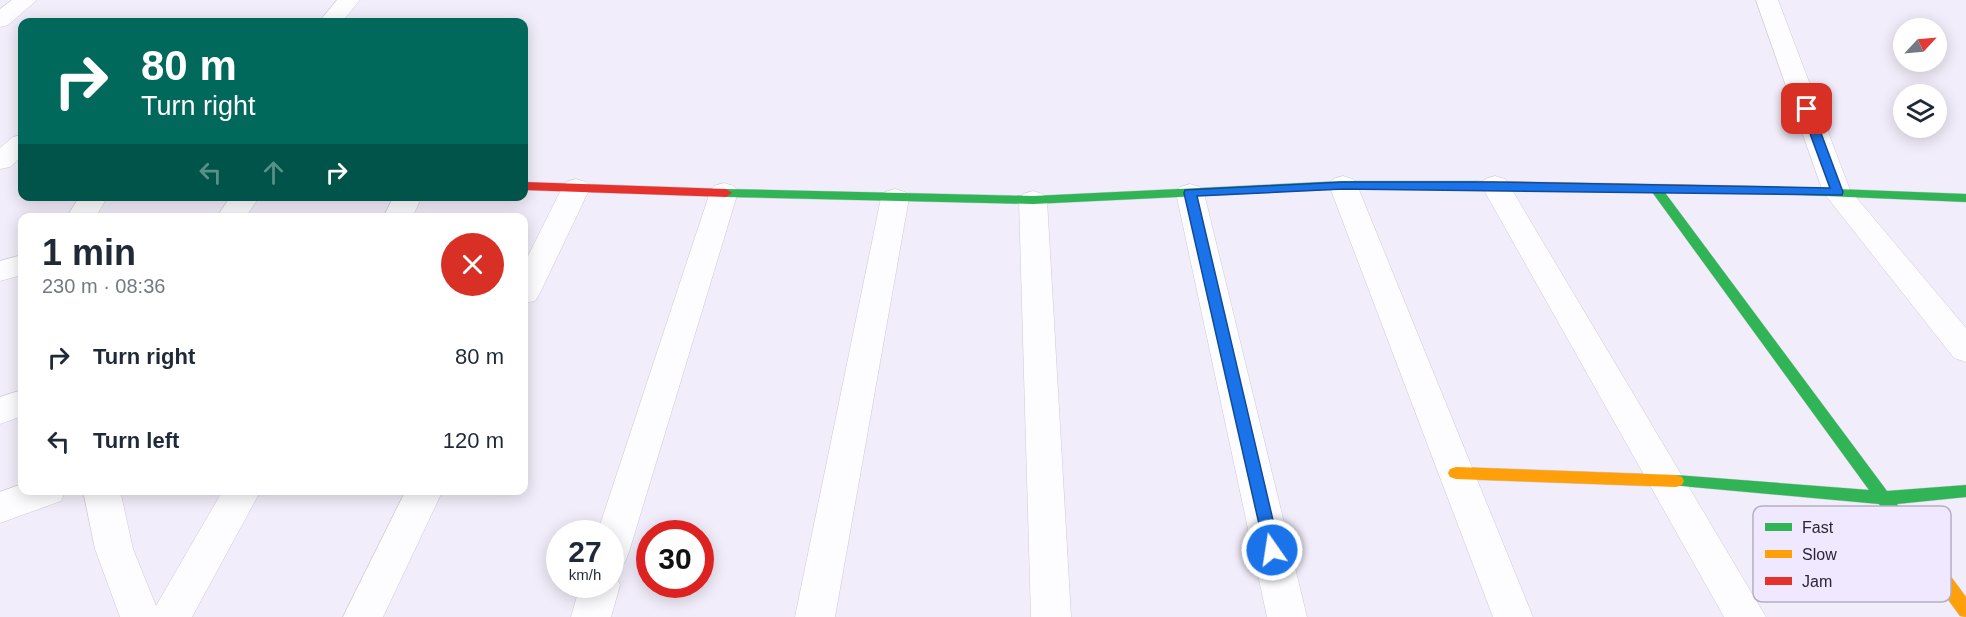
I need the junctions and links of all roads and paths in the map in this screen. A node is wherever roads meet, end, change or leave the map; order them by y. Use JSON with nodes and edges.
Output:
{"nodes":[{"id":1,"x":26,"y":0,"type":"edge"},
{"id":2,"x":349,"y":0,"type":"edge"},
{"id":3,"x":1767,"y":0,"type":"edge"},
{"id":4,"x":333,"y":18,"type":"edge"},
{"id":5,"x":0,"y":20,"type":"edge"},
{"id":6,"x":0,"y":133,"type":"edge"},
{"id":7,"x":18,"y":135,"type":"edge"},
{"id":8,"x":18,"y":146,"type":"edge"},
{"id":9,"x":0,"y":161,"type":"edge"},
{"id":10,"x":1343,"y":185,"type":"junction"},
{"id":11,"x":1494,"y":185,"type":"junction"},
{"id":12,"x":528,"y":186,"type":"edge"},
{"id":13,"x":576,"y":188,"type":"junction"},
{"id":14,"x":1656,"y":189,"type":"junction"},
{"id":15,"x":724,"y":192,"type":"junction"},
{"id":16,"x":1837,"y":192,"type":"junction"},
{"id":17,"x":1190,"y":193,"type":"junction"},
{"id":18,"x":895,"y":198,"type":"junction"},
{"id":19,"x":1966,"y":198,"type":"edge"},
{"id":20,"x":1033,"y":200,"type":"junction"},
{"id":21,"x":18,"y":266,"type":"edge"},
{"id":22,"x":0,"y":271,"type":"edge"},
{"id":23,"x":528,"y":285,"type":"edge"},
{"id":24,"x":1966,"y":350,"type":"edge"},
{"id":25,"x":18,"y":404,"type":"edge"},
{"id":26,"x":0,"y":411,"type":"edge"},
{"id":27,"x":1456,"y":472,"type":"junction"},
{"id":28,"x":1666,"y":480,"type":"junction"},
{"id":29,"x":1966,"y":490,"type":"edge"},
{"id":30,"x":35,"y":495,"type":"edge"},
{"id":31,"x":102,"y":495,"type":"edge"},
{"id":32,"x":240,"y":495,"type":"edge"},
{"id":33,"x":423,"y":495,"type":"edge"},
{"id":34,"x":1885,"y":498,"type":"junction"},
{"id":35,"x":1891,"y":506,"type":"edge"},
{"id":36,"x":0,"y":508,"type":"edge"},
{"id":37,"x":620,"y":520,"type":"edge"},
{"id":38,"x":1951,"y":589,"type":"edge"},
{"id":39,"x":596,"y":598,"type":"edge"},
{"id":40,"x":1966,"y":610,"type":"edge"},
{"id":41,"x":140,"y":617,"type":"edge"},
{"id":42,"x":171,"y":617,"type":"edge"},
{"id":43,"x":363,"y":617,"type":"edge"},
{"id":44,"x":591,"y":617,"type":"edge"},
{"id":45,"x":815,"y":617,"type":"edge"},
{"id":46,"x":1051,"y":617,"type":"edge"},
{"id":47,"x":1287,"y":617,"type":"edge"},
{"id":48,"x":1513,"y":617,"type":"edge"},
{"id":49,"x":1746,"y":617,"type":"edge"}],
"edges":[{"from":1,"to":5,"type":"street"},
{"from":2,"to":4,"type":"street"},
{"from":3,"to":16,"type":"street"},
{"from":6,"to":7,"type":"street"},
{"from":8,"to":9,"type":"street"},
{"from":10,"to":11,"type":"street"},
{"from":10,"to":17,"type":"street"},
{"from":10,"to":27,"type":"street"},
{"from":11,"to":14,"type":"street"},
{"from":11,"to":28,"type":"street"},
{"from":12,"to":13,"type":"street"},
{"from":13,"to":15,"type":"street"},
{"from":13,"to":23,"type":"street"},
{"from":14,"to":16,"type":"street"},
{"from":14,"to":34,"type":"street"},
{"from":15,"to":18,"type":"street"},
{"from":15,"to":37,"type":"street"},
{"from":16,"to":19,"type":"street"},
{"from":16,"to":24,"type":"street"},
{"from":17,"to":20,"type":"street"},
{"from":17,"to":47,"type":"street"},
{"from":18,"to":20,"type":"street"},
{"from":18,"to":45,"type":"street"},
{"from":20,"to":46,"type":"street"},
{"from":21,"to":22,"type":"street"},
{"from":25,"to":26,"type":"street"},
{"from":27,"to":28,"type":"street"},
{"from":27,"to":48,"type":"street"},
{"from":28,"to":34,"type":"street"},
{"from":28,"to":49,"type":"street"},
{"from":29,"to":34,"type":"street"},
{"from":30,"to":36,"type":"street"},
{"from":31,"to":41,"type":"street"},
{"from":32,"to":42,"type":"street"},
{"from":33,"to":43,"type":"street"},
{"from":34,"to":35,"type":"street"},
{"from":38,"to":40,"type":"street"},
{"from":39,"to":44,"type":"street"}]}
